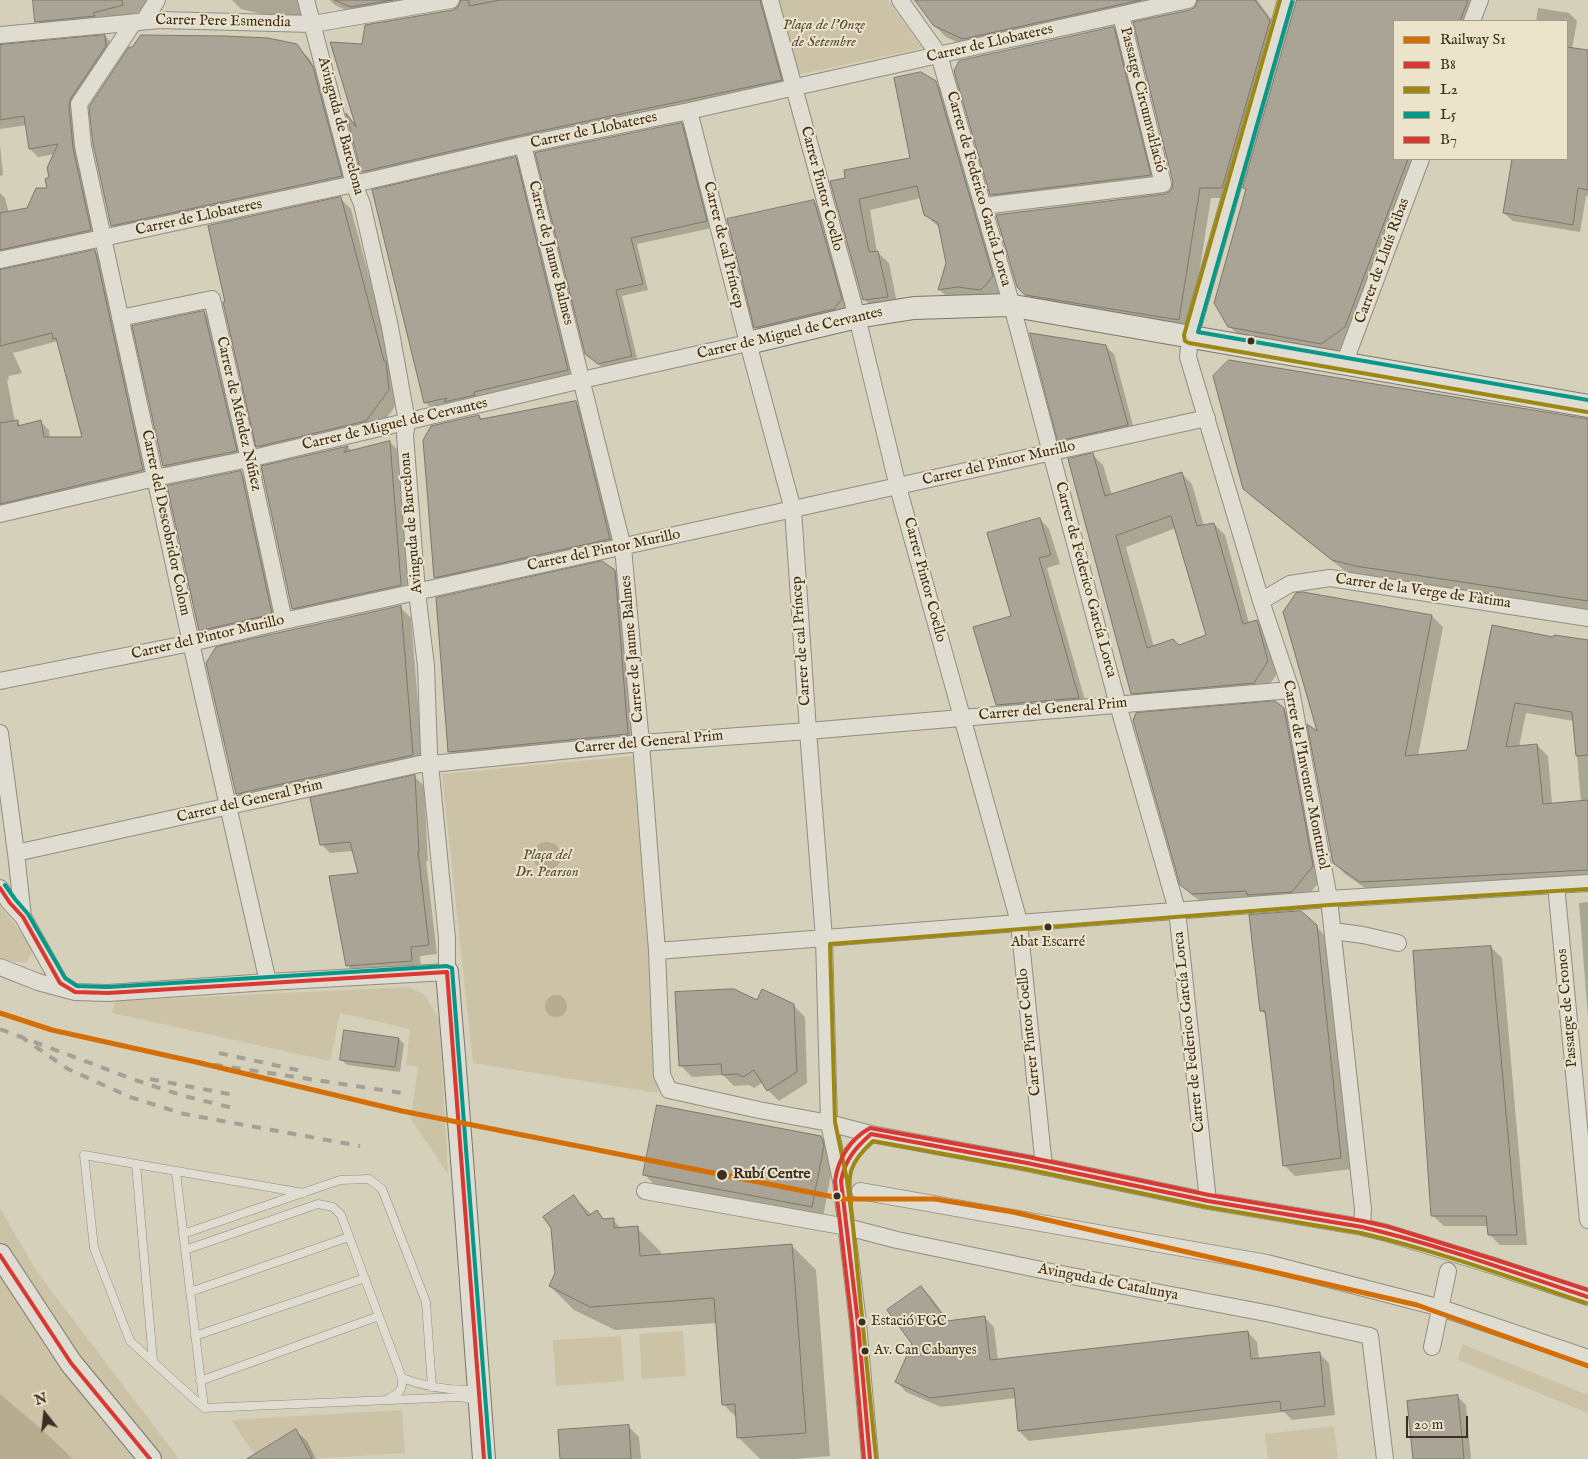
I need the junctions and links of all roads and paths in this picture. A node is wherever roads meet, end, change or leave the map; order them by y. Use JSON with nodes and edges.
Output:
{"nodes":[{"id":1,"x":157,"y":0,"type":"edge"},
{"id":2,"x":306,"y":0,"type":"edge"},
{"id":3,"x":451,"y":0,"type":"edge"},
{"id":4,"x":770,"y":0,"type":"edge"},
{"id":5,"x":900,"y":0,"type":"edge"},
{"id":6,"x":1188,"y":0,"type":"edge"},
{"id":7,"x":1286,"y":0,"type":"edge"},
{"id":8,"x":1480,"y":0,"type":"edge"},
{"id":9,"x":1121,"y":14,"type":"junction"},
{"id":10,"x":1472,"y":20,"type":"edge"},
{"id":11,"x":139,"y":22,"type":"junction"},
{"id":12,"x":313,"y":24,"type":"junction"},
{"id":13,"x":0,"y":35,"type":"edge"},
{"id":14,"x":939,"y":55,"type":"junction"},
{"id":15,"x":793,"y":88,"type":"junction"},
{"id":16,"x":690,"y":111,"type":"junction"},
{"id":17,"x":523,"y":145,"type":"junction"},
{"id":18,"x":1421,"y":160,"type":"edge"},
{"id":19,"x":354,"y":184,"type":"junction"},
{"id":20,"x":983,"y":206,"type":"junction"},
{"id":21,"x":102,"y":238,"type":"junction"},
{"id":22,"x":0,"y":260,"type":"edge"},
{"id":23,"x":1012,"y":306,"type":"junction"},
{"id":24,"x":856,"y":317,"type":"junction"},
{"id":25,"x":120,"y":318,"type":"junction"},
{"id":26,"x":1190,"y":337,"type":"junction"},
{"id":27,"x":748,"y":343,"type":"junction"},
{"id":28,"x":1344,"y":364,"type":"junction"},
{"id":29,"x":582,"y":380,"type":"junction"},
{"id":30,"x":1588,"y":406,"type":"edge"},
{"id":31,"x":1207,"y":418,"type":"junction"},
{"id":32,"x":407,"y":422,"type":"junction"},
{"id":33,"x":1050,"y":452,"type":"junction"},
{"id":34,"x":249,"y":459,"type":"junction"},
{"id":35,"x":155,"y":478,"type":"junction"},
{"id":36,"x":898,"y":486,"type":"junction"},
{"id":37,"x":793,"y":510,"type":"junction"},
{"id":38,"x":0,"y":514,"type":"edge"},
{"id":39,"x":624,"y":548,"type":"junction"},
{"id":40,"x":417,"y":592,"type":"junction"},
{"id":41,"x":1261,"y":601,"type":"junction"},
{"id":42,"x":1588,"y":618,"type":"edge"},
{"id":43,"x":284,"y":621,"type":"junction"},
{"id":44,"x":191,"y":643,"type":"junction"},
{"id":45,"x":0,"y":681,"type":"edge"},
{"id":46,"x":1291,"y":690,"type":"junction"},
{"id":47,"x":1118,"y":705,"type":"junction"},
{"id":48,"x":962,"y":718,"type":"junction"},
{"id":49,"x":808,"y":731,"type":"junction"},
{"id":50,"x":0,"y":733,"type":"edge"},
{"id":51,"x":641,"y":743,"type":"junction"},
{"id":52,"x":431,"y":764,"type":"junction"},
{"id":53,"x":228,"y":807,"type":"junction"},
{"id":54,"x":16,"y":853,"type":"junction"},
{"id":55,"x":1588,"y":883,"type":"edge"},
{"id":56,"x":1556,"y":885,"type":"junction"},
{"id":57,"x":0,"y":888,"type":"edge"},
{"id":58,"x":1329,"y":898,"type":"junction"},
{"id":59,"x":1177,"y":910,"type":"junction"},
{"id":60,"x":23,"y":917,"type":"junction"},
{"id":61,"x":1019,"y":922,"type":"junction"},
{"id":62,"x":1333,"y":931,"type":"junction"},
{"id":63,"x":824,"y":938,"type":"junction"},
{"id":64,"x":1398,"y":943,"type":"dead end"},
{"id":65,"x":657,"y":951,"type":"junction"},
{"id":66,"x":0,"y":967,"type":"edge"},
{"id":67,"x":447,"y":972,"type":"junction"},
{"id":68,"x":268,"y":982,"type":"junction"},
{"id":69,"x":75,"y":992,"type":"junction"},
{"id":70,"x":829,"y":1123,"type":"junction"},
{"id":71,"x":871,"y":1134,"type":"junction"},
{"id":72,"x":136,"y":1164,"type":"junction"},
{"id":73,"x":1044,"y":1167,"type":"junction"},
{"id":74,"x":176,"y":1172,"type":"junction"},
{"id":75,"x":841,"y":1181,"type":"junction"},
{"id":76,"x":645,"y":1191,"type":"dead end"},
{"id":77,"x":860,"y":1191,"type":"dead end"},
{"id":78,"x":303,"y":1193,"type":"junction"},
{"id":79,"x":1208,"y":1201,"type":"junction"},
{"id":80,"x":1588,"y":1220,"type":"edge"},
{"id":81,"x":847,"y":1227,"type":"junction"},
{"id":82,"x":1362,"y":1227,"type":"junction"},
{"id":83,"x":183,"y":1234,"type":"junction"},
{"id":84,"x":350,"y":1237,"type":"junction"},
{"id":85,"x":185,"y":1250,"type":"junction"},
{"id":86,"x":0,"y":1255,"type":"edge"},
{"id":87,"x":1448,"y":1271,"type":"dead end"},
{"id":88,"x":365,"y":1278,"type":"junction"},
{"id":89,"x":190,"y":1292,"type":"junction"},
{"id":90,"x":1588,"y":1297,"type":"edge"},
{"id":91,"x":1441,"y":1308,"type":"junction"},
{"id":92,"x":379,"y":1316,"type":"junction"},
{"id":93,"x":195,"y":1336,"type":"junction"},
{"id":94,"x":1432,"y":1347,"type":"dead end"},
{"id":95,"x":1588,"y":1358,"type":"edge"},
{"id":96,"x":153,"y":1361,"type":"junction"},
{"id":97,"x":402,"y":1378,"type":"junction"},
{"id":98,"x":200,"y":1381,"type":"junction"},
{"id":99,"x":432,"y":1387,"type":"junction"},
{"id":100,"x":479,"y":1396,"type":"junction"},
{"id":101,"x":387,"y":1400,"type":"junction"},
{"id":102,"x":204,"y":1408,"type":"junction"},
{"id":103,"x":150,"y":1459,"type":"edge"},
{"id":104,"x":484,"y":1459,"type":"edge"},
{"id":105,"x":870,"y":1459,"type":"edge"},
{"id":106,"x":1385,"y":1459,"type":"edge"}],
"edges":[{"from":1,"to":11,"type":"street","name":"Carrer del Descobridor Colom"},
{"from":2,"to":12,"type":"street","name":"Avinguda de Barcelona"},
{"from":3,"to":12,"type":"street","name":"Carrer Pere Esmendia"},
{"from":4,"to":15,"type":"street","name":"Carrer Pintor Coello"},
{"from":5,"to":14,"type":"street","name":"Carrer de Federico García Lorca"},
{"from":6,"to":9,"type":"street","name":"Carrer de Llobateres"},
{"from":7,"to":26,"type":"street","name":"Carrer de l'Inventor Monturiol"},
{"from":8,"to":10,"type":"street"},
{"from":9,"to":14,"type":"street","name":"Carrer de Llobateres"},
{"from":9,"to":20,"type":"street","name":"Passatge Circumval·lació"},
{"from":11,"to":12,"type":"street","name":"Carrer Pere Esmendia"},
{"from":11,"to":13,"type":"street","name":"Carrer Pere Esmendia"},
{"from":11,"to":21,"type":"street","name":"Carrer del Descobridor Colom"},
{"from":12,"to":19,"type":"street","name":"Avinguda de Barcelona"},
{"from":14,"to":15,"type":"street","name":"Carrer de Llobateres"},
{"from":14,"to":20,"type":"street","name":"Carrer de Federico García Lorca"},
{"from":15,"to":16,"type":"street","name":"Carrer de Llobateres"},
{"from":15,"to":24,"type":"street","name":"Carrer Pintor Coello"},
{"from":16,"to":17,"type":"street","name":"Carrer de Llobateres"},
{"from":16,"to":27,"type":"street","name":"Carrer de cal Príncep"},
{"from":17,"to":19,"type":"street","name":"Carrer de Llobateres"},
{"from":17,"to":29,"type":"street","name":"Carrer de Jaume Balmes"},
{"from":18,"to":28,"type":"street","name":"Carrer de Lluís Ribas"},
{"from":19,"to":21,"type":"street","name":"Carrer de Llobateres"},
{"from":19,"to":32,"type":"street","name":"Avinguda de Barcelona"},
{"from":20,"to":23,"type":"street","name":"Carrer de Federico García Lorca"},
{"from":21,"to":22,"type":"street","name":"Carrer de Llobateres"},
{"from":21,"to":25,"type":"street","name":"Carrer del Descobridor Colom"},
{"from":23,"to":24,"type":"street","name":"Carrer de Miguel de Cervantes"},
{"from":23,"to":26,"type":"street","name":"Carrer de Miguel de Cervantes"},
{"from":23,"to":33,"type":"street","name":"Carrer de Federico García Lorca"},
{"from":24,"to":27,"type":"street","name":"Carrer de Miguel de Cervantes"},
{"from":24,"to":36,"type":"street","name":"Carrer Pintor Coello"},
{"from":25,"to":34,"type":"street","name":"Carrer de Méndez Núñez"},
{"from":25,"to":35,"type":"street","name":"Carrer del Descobridor Colom"},
{"from":26,"to":28,"type":"street","name":"Carrer de Miguel de Cervantes"},
{"from":26,"to":31,"type":"street","name":"Carrer de l'Inventor Monturiol"},
{"from":27,"to":29,"type":"street","name":"Carrer de Miguel de Cervantes"},
{"from":27,"to":37,"type":"street","name":"Carrer de cal Príncep"},
{"from":28,"to":30,"type":"street","name":"Carrer de Miguel de Cervantes"},
{"from":29,"to":32,"type":"street","name":"Carrer de Miguel de Cervantes"},
{"from":29,"to":39,"type":"street","name":"Carrer de Jaume Balmes"},
{"from":31,"to":33,"type":"street","name":"Carrer del Pintor Murillo"},
{"from":31,"to":41,"type":"street","name":"Carrer de l'Inventor Monturiol"},
{"from":32,"to":34,"type":"street","name":"Carrer de Miguel de Cervantes"},
{"from":32,"to":40,"type":"street","name":"Avinguda de Barcelona"},
{"from":33,"to":36,"type":"street","name":"Carrer del Pintor Murillo"},
{"from":33,"to":47,"type":"street","name":"Carrer de Federico García Lorca"},
{"from":34,"to":35,"type":"street","name":"Carrer de Miguel de Cervantes"},
{"from":34,"to":43,"type":"street","name":"Carrer de Méndez Núñez"},
{"from":35,"to":38,"type":"street","name":"Carrer de Miguel de Cervantes"},
{"from":35,"to":44,"type":"street","name":"Carrer del Descobridor Colom"},
{"from":36,"to":37,"type":"street","name":"Carrer del Pintor Murillo"},
{"from":36,"to":48,"type":"street","name":"Carrer Pintor Coello"},
{"from":37,"to":39,"type":"street","name":"Carrer del Pintor Murillo"},
{"from":37,"to":49,"type":"street","name":"Carrer de cal Príncep"},
{"from":39,"to":40,"type":"street","name":"Carrer del Pintor Murillo"},
{"from":39,"to":51,"type":"street","name":"Carrer de Jaume Balmes"},
{"from":40,"to":43,"type":"street","name":"Carrer del Pintor Murillo"},
{"from":40,"to":52,"type":"street","name":"Avinguda de Barcelona"},
{"from":41,"to":42,"type":"street","name":"Carrer de la Verge de Fàtima"},
{"from":41,"to":46,"type":"street","name":"Carrer de l'Inventor Monturiol"},
{"from":43,"to":44,"type":"street","name":"Carrer del Pintor Murillo"},
{"from":44,"to":45,"type":"street","name":"Carrer del Pintor Murillo"},
{"from":44,"to":53,"type":"street","name":"Carrer del Descobridor Colom"},
{"from":46,"to":47,"type":"street","name":"Carrer del General Prim"},
{"from":46,"to":58,"type":"street","name":"Carrer de l'Inventor Monturiol"},
{"from":47,"to":48,"type":"street","name":"Carrer del General Prim"},
{"from":47,"to":59,"type":"street","name":"Carrer de Federico García Lorca"},
{"from":48,"to":49,"type":"street","name":"Carrer del General Prim"},
{"from":48,"to":61,"type":"street","name":"Carrer Pintor Coello"},
{"from":49,"to":51,"type":"street","name":"Carrer del General Prim"},
{"from":49,"to":63,"type":"street","name":"Carrer de cal Príncep"},
{"from":50,"to":54,"type":"street"},
{"from":51,"to":52,"type":"street","name":"Carrer del General Prim"},
{"from":51,"to":65,"type":"street","name":"Carrer de Jaume Balmes"},
{"from":52,"to":53,"type":"street","name":"Carrer del General Prim"},
{"from":52,"to":67,"type":"street","name":"Avinguda de Barcelona"},
{"from":53,"to":54,"type":"street","name":"Carrer del General Prim"},
{"from":53,"to":68,"type":"street","name":"Carrer del Descobridor Colom"},
{"from":54,"to":60,"type":"street"},
{"from":55,"to":56,"type":"street"},
{"from":56,"to":58,"type":"street"},
{"from":56,"to":80,"type":"street","name":"Passatge de Cronos"},
{"from":57,"to":60,"type":"street"},
{"from":58,"to":59,"type":"street"},
{"from":58,"to":62,"type":"street","name":"Carrer de l'Inventor Monturiol"},
{"from":59,"to":61,"type":"street"},
{"from":59,"to":79,"type":"street","name":"Carrer de Federico García Lorca"},
{"from":60,"to":69,"type":"street"},
{"from":61,"to":63,"type":"street"},
{"from":61,"to":73,"type":"street","name":"Carrer Pintor Coello"},
{"from":62,"to":64,"type":"street"},
{"from":62,"to":82,"type":"street","name":"Carrer de l'Inventor Monturiol"},
{"from":63,"to":65,"type":"street"},
{"from":63,"to":70,"type":"street","name":"Carrer de cal Príncep"},
{"from":65,"to":70,"type":"street","name":"Carrer de Jaume Balmes"},
{"from":66,"to":69,"type":"street"},
{"from":67,"to":68,"type":"street"},
{"from":67,"to":100,"type":"street","bridge":true},
{"from":68,"to":69,"type":"street"},
{"from":70,"to":71,"type":"street"},
{"from":70,"to":75,"type":"street","name":"Carrer de cal Príncep"},
{"from":71,"to":73,"type":"street"},
{"from":71,"to":75,"type":"street"},
{"from":72,"to":74,"type":"lane"},
{"from":72,"to":96,"type":"lane"},
{"from":72,"to":96,"type":"lane"},
{"from":73,"to":79,"type":"street"},
{"from":74,"to":78,"type":"lane"},
{"from":74,"to":83,"type":"lane"},
{"from":75,"to":81,"type":"street","name":"Carrer de cal Príncep"},
{"from":76,"to":81,"type":"street","name":"Avinguda de Catalunya"},
{"from":77,"to":91,"type":"street"},
{"from":78,"to":83,"type":"lane"},
{"from":78,"to":99,"type":"lane"},
{"from":79,"to":82,"type":"street"},
{"from":81,"to":105,"type":"street","name":"Carrer de cal Príncep"},
{"from":81,"to":106,"type":"street","name":"Avinguda de Catalunya"},
{"from":82,"to":90,"type":"street"},
{"from":83,"to":85,"type":"lane"},
{"from":84,"to":85,"type":"lane"},
{"from":84,"to":88,"type":"lane"},
{"from":84,"to":89,"type":"lane"},
{"from":85,"to":89,"type":"lane"},
{"from":86,"to":103,"type":"street"},
{"from":87,"to":91,"type":"street"},
{"from":88,"to":92,"type":"lane"},
{"from":88,"to":93,"type":"lane"},
{"from":89,"to":93,"type":"lane"},
{"from":91,"to":94,"type":"street"},
{"from":91,"to":95,"type":"street"},
{"from":92,"to":97,"type":"lane"},
{"from":92,"to":98,"type":"lane"},
{"from":93,"to":98,"type":"lane"},
{"from":96,"to":102,"type":"lane"},
{"from":97,"to":99,"type":"lane"},
{"from":97,"to":101,"type":"lane"},
{"from":98,"to":102,"type":"lane"},
{"from":99,"to":100,"type":"lane"},
{"from":100,"to":101,"type":"lane"},
{"from":100,"to":104,"type":"street"},
{"from":101,"to":102,"type":"lane"}]}
